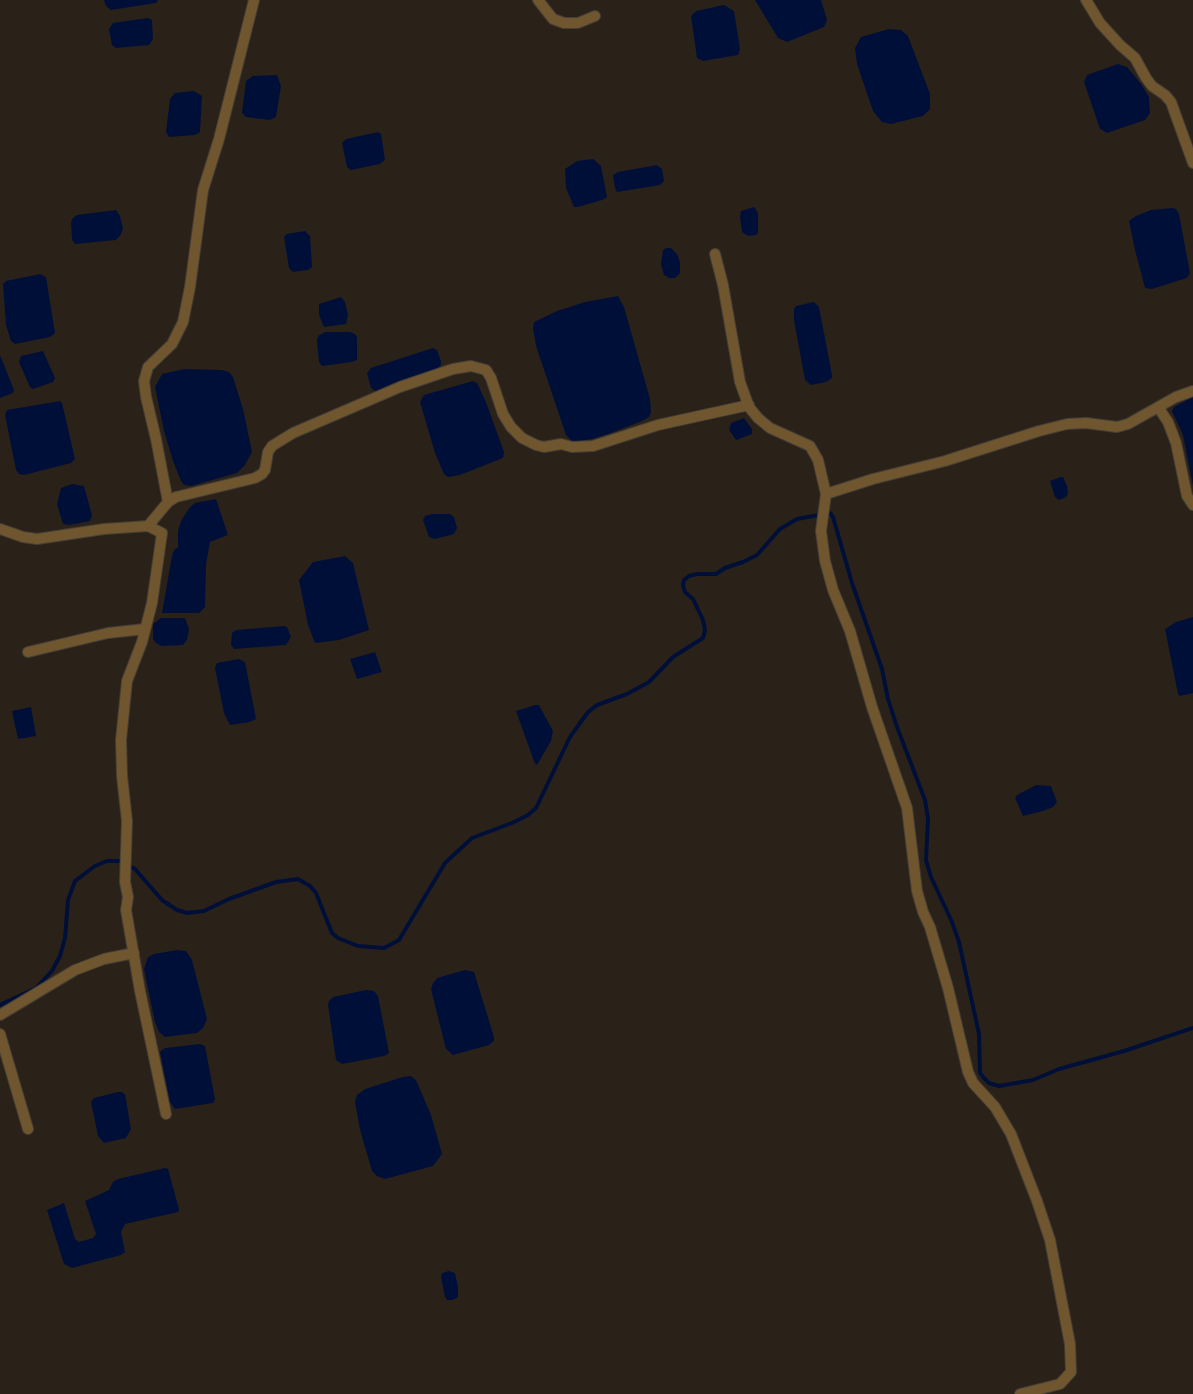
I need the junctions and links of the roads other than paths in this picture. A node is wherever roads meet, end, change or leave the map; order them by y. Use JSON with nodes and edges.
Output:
{"nodes":[{"id":1,"x":254,"y":0,"type":"edge"},
{"id":2,"x":538,"y":0,"type":"edge"},
{"id":3,"x":1086,"y":0,"type":"edge"},
{"id":4,"x":595,"y":16,"type":"dead end"},
{"id":5,"x":1193,"y":163,"type":"edge"},
{"id":6,"x":715,"y":254,"type":"dead end"},
{"id":7,"x":1193,"y":390,"type":"edge"},
{"id":8,"x":749,"y":405,"type":"junction"},
{"id":9,"x":1158,"y":407,"type":"junction"},
{"id":10,"x":825,"y":499,"type":"junction"},
{"id":11,"x":168,"y":502,"type":"junction"},
{"id":12,"x":1193,"y":505,"type":"edge"},
{"id":13,"x":148,"y":526,"type":"junction"},
{"id":14,"x":0,"y":528,"type":"edge"},
{"id":15,"x":145,"y":629,"type":"junction"},
{"id":16,"x":28,"y":652,"type":"dead end"},
{"id":17,"x":134,"y":953,"type":"junction"},
{"id":18,"x":0,"y":1015,"type":"edge"},
{"id":19,"x":0,"y":1034,"type":"edge"},
{"id":20,"x":166,"y":1114,"type":"dead end"},
{"id":21,"x":28,"y":1129,"type":"dead end"},
{"id":22,"x":1020,"y":1394,"type":"edge"}],
"edges":[{"from":1,"to":11,"type":"street"},
{"from":2,"to":4,"type":"street"},
{"from":3,"to":5,"type":"street"},
{"from":6,"to":8,"type":"street"},
{"from":7,"to":9,"type":"street"},
{"from":8,"to":10,"type":"street"},
{"from":8,"to":11,"type":"street"},
{"from":9,"to":10,"type":"street"},
{"from":9,"to":12,"type":"street"},
{"from":10,"to":22,"type":"street"},
{"from":11,"to":13,"type":"street"},
{"from":13,"to":14,"type":"street"},
{"from":13,"to":15,"type":"street"},
{"from":15,"to":16,"type":"street"},
{"from":15,"to":17,"type":"street"},
{"from":17,"to":18,"type":"street"},
{"from":17,"to":20,"type":"street"},
{"from":19,"to":21,"type":"street"}]}
